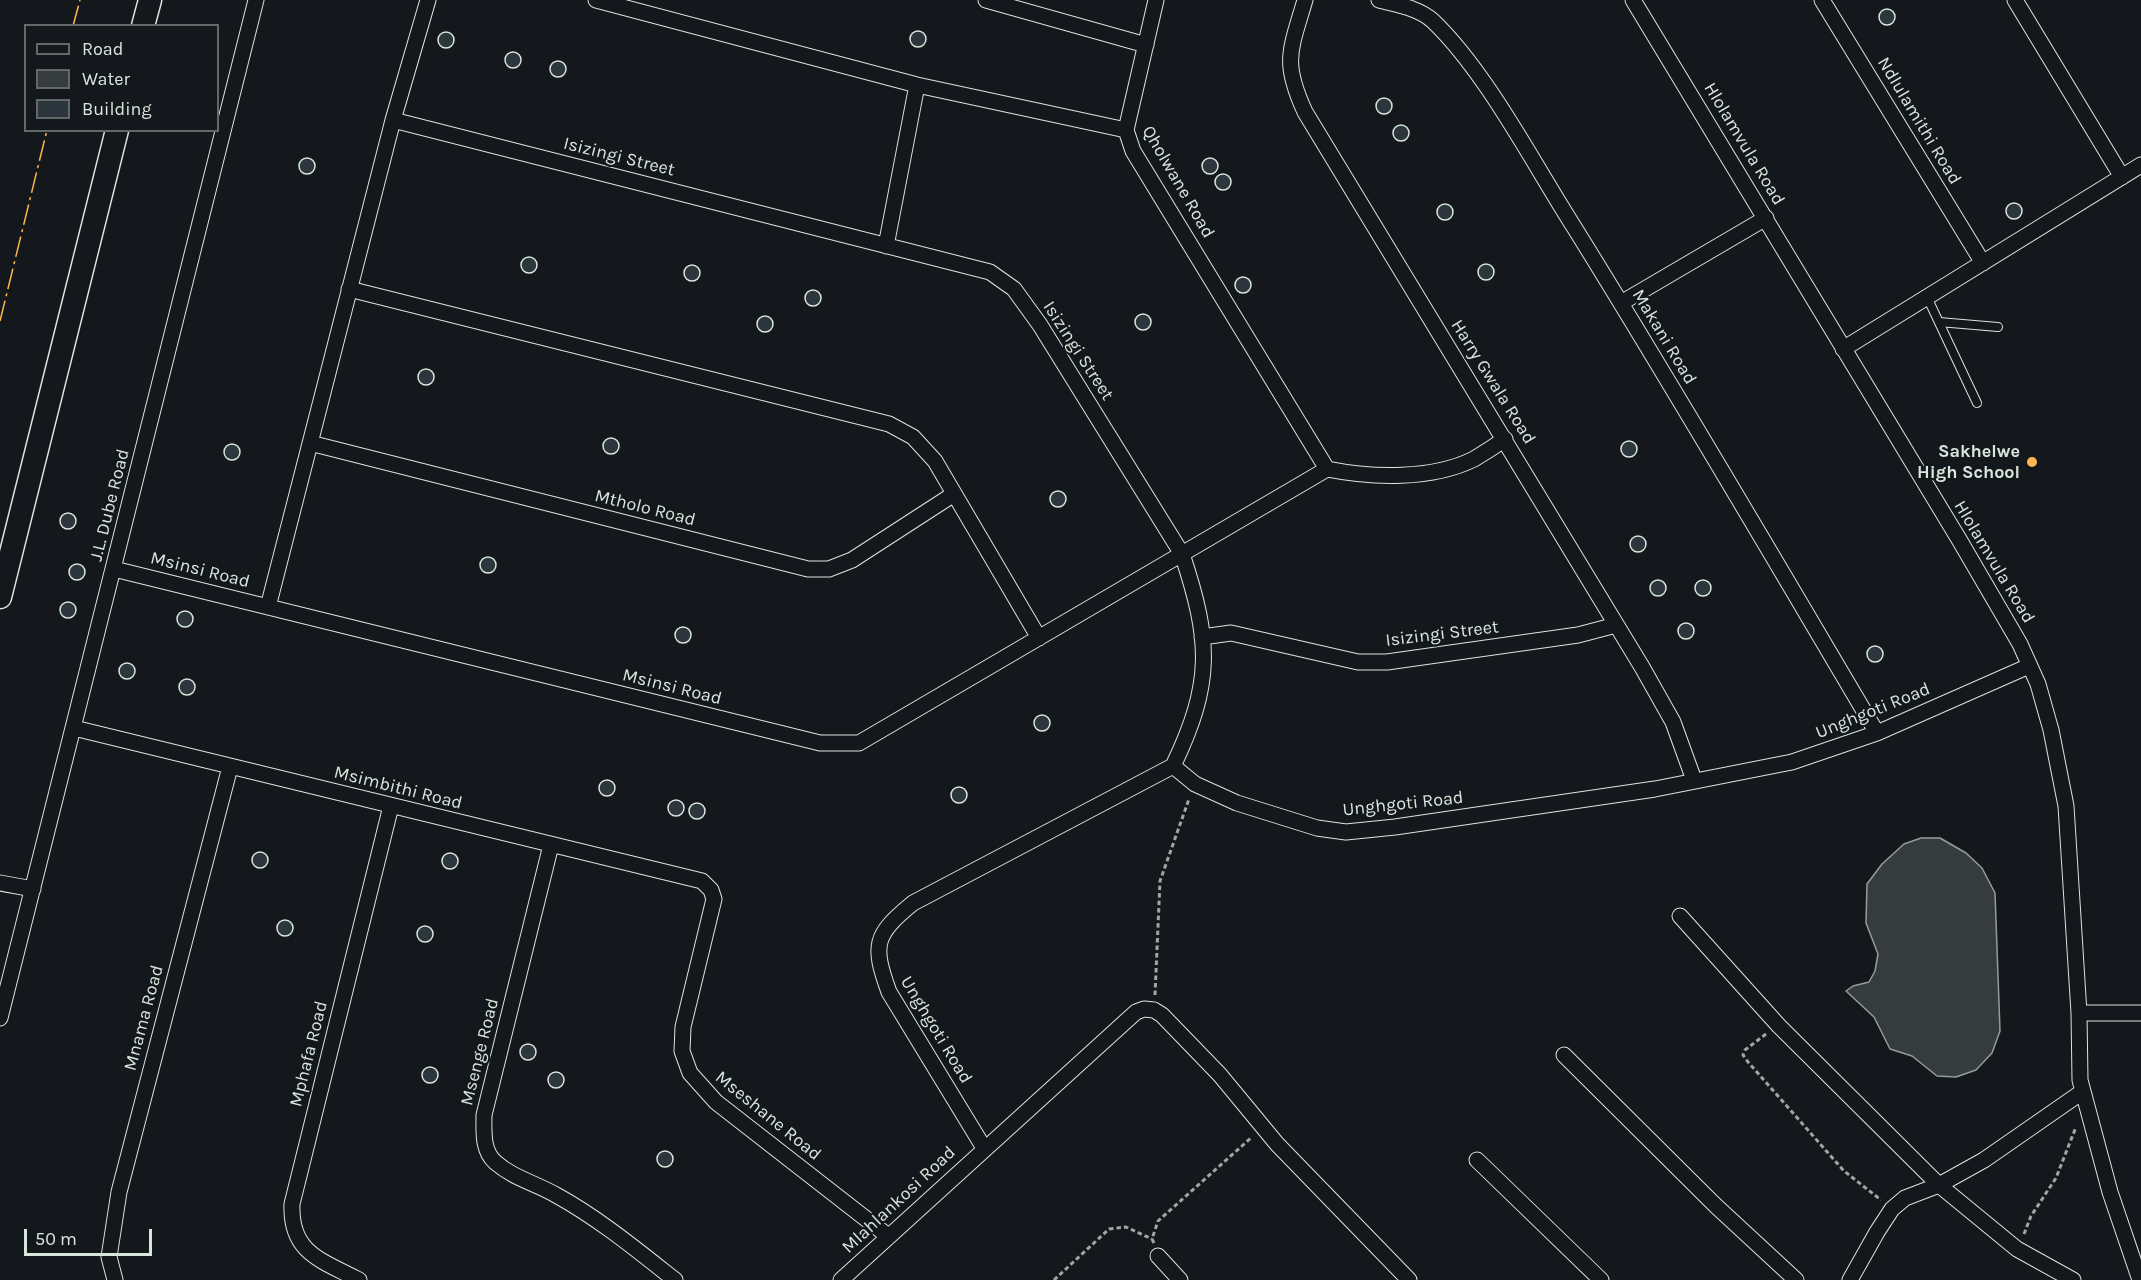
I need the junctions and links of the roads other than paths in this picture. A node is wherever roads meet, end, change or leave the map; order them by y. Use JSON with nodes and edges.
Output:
{"nodes":[{"id":1,"x":150,"y":0,"type":"edge"},
{"id":2,"x":255,"y":0,"type":"edge"},
{"id":3,"x":428,"y":0,"type":"edge"},
{"id":4,"x":596,"y":0,"type":"edge"},
{"id":5,"x":986,"y":0,"type":"edge"},
{"id":6,"x":1156,"y":0,"type":"edge"},
{"id":7,"x":1305,"y":0,"type":"edge"},
{"id":8,"x":1379,"y":0,"type":"edge"},
{"id":9,"x":1633,"y":0,"type":"edge"},
{"id":10,"x":1822,"y":0,"type":"edge"},
{"id":11,"x":2015,"y":0,"type":"edge"},
{"id":12,"x":144,"y":24,"type":"edge"},
{"id":13,"x":1146,"y":45,"type":"junction"},
{"id":14,"x":917,"y":85,"type":"junction"},
{"id":15,"x":393,"y":120,"type":"junction"},
{"id":16,"x":1125,"y":130,"type":"junction"},
{"id":17,"x":116,"y":132,"type":"edge"},
{"id":18,"x":2141,"y":165,"type":"edge"},
{"id":19,"x":2122,"y":177,"type":"junction"},
{"id":20,"x":1766,"y":218,"type":"junction"},
{"id":21,"x":886,"y":246,"type":"junction"},
{"id":22,"x":1983,"y":263,"type":"junction"},
{"id":23,"x":349,"y":289,"type":"junction"},
{"id":24,"x":1928,"y":297,"type":"junction"},
{"id":25,"x":1621,"y":303,"type":"junction"},
{"id":26,"x":1939,"y":322,"type":"junction"},
{"id":27,"x":1998,"y":327,"type":"dead end"},
{"id":28,"x":1843,"y":349,"type":"junction"},
{"id":29,"x":1977,"y":403,"type":"dead end"},
{"id":30,"x":1505,"y":439,"type":"junction"},
{"id":31,"x":310,"y":443,"type":"junction"},
{"id":32,"x":1327,"y":469,"type":"junction"},
{"id":33,"x":954,"y":494,"type":"junction"},
{"id":34,"x":1182,"y":554,"type":"junction"},
{"id":35,"x":114,"y":569,"type":"junction"},
{"id":36,"x":0,"y":597,"type":"edge"},
{"id":37,"x":268,"y":607,"type":"junction"},
{"id":38,"x":1616,"y":625,"type":"junction"},
{"id":39,"x":1202,"y":637,"type":"junction"},
{"id":40,"x":1039,"y":638,"type":"junction"},
{"id":41,"x":2030,"y":666,"type":"junction"},
{"id":42,"x":74,"y":728,"type":"junction"},
{"id":43,"x":1877,"y":733,"type":"junction"},
{"id":44,"x":1173,"y":766,"type":"junction"},
{"id":45,"x":230,"y":767,"type":"junction"},
{"id":46,"x":1694,"y":780,"type":"junction"},
{"id":47,"x":391,"y":806,"type":"junction"},
{"id":48,"x":551,"y":845,"type":"junction"},
{"id":49,"x":0,"y":883,"type":"edge"},
{"id":50,"x":33,"y":889,"type":"junction"},
{"id":51,"x":711,"y":890,"type":"joint"},
{"id":52,"x":1680,"y":916,"type":"dead end"},
{"id":53,"x":2079,"y":1013,"type":"junction"},
{"id":54,"x":2141,"y":1013,"type":"edge"},
{"id":55,"x":0,"y":1018,"type":"edge"},
{"id":56,"x":1564,"y":1055,"type":"dead end"},
{"id":57,"x":2082,"y":1092,"type":"junction"},
{"id":58,"x":984,"y":1148,"type":"junction"},
{"id":59,"x":1477,"y":1160,"type":"dead end"},
{"id":60,"x":1940,"y":1185,"type":"junction"},
{"id":61,"x":888,"y":1236,"type":"junction"},
{"id":62,"x":1158,"y":1256,"type":"road end"},
{"id":63,"x":115,"y":1280,"type":"edge"},
{"id":64,"x":358,"y":1280,"type":"edge"},
{"id":65,"x":675,"y":1280,"type":"edge"},
{"id":66,"x":841,"y":1280,"type":"edge"},
{"id":67,"x":1180,"y":1280,"type":"edge"},
{"id":68,"x":1409,"y":1280,"type":"edge"},
{"id":69,"x":1601,"y":1280,"type":"edge"},
{"id":70,"x":1796,"y":1280,"type":"edge"},
{"id":71,"x":1850,"y":1280,"type":"edge"},
{"id":72,"x":2073,"y":1280,"type":"edge"},
{"id":73,"x":2140,"y":1280,"type":"edge"}],
"edges":[{"from":1,"to":12,"type":"street"},
{"from":2,"to":35,"type":"street","name":"J.L. Dube Road"},
{"from":3,"to":15,"type":"street"},
{"from":4,"to":14,"type":"street","name":"Qholwane Road"},
{"from":5,"to":13,"type":"street"},
{"from":6,"to":13,"type":"street"},
{"from":7,"to":30,"type":"street","name":"Harry Gwala Road"},
{"from":8,"to":25,"type":"street","name":"Makani Road"},
{"from":9,"to":20,"type":"street","name":"Hlolamvula Road"},
{"from":10,"to":22,"type":"street","name":"Ndlulamithi Road"},
{"from":11,"to":19,"type":"street"},
{"from":13,"to":16,"type":"street"},
{"from":14,"to":16,"type":"street","name":"Qholwane Road"},
{"from":14,"to":21,"type":"street"},
{"from":15,"to":21,"type":"street","name":"Isizingi Street"},
{"from":15,"to":23,"type":"street"},
{"from":16,"to":32,"type":"street","name":"Qholwane Road"},
{"from":17,"to":36,"type":"street"},
{"from":18,"to":19,"type":"street"},
{"from":19,"to":22,"type":"street"},
{"from":20,"to":25,"type":"street"},
{"from":20,"to":28,"type":"street","name":"Hlolamvula Road"},
{"from":21,"to":34,"type":"street","name":"Isizingi Street"},
{"from":22,"to":24,"type":"street"},
{"from":23,"to":31,"type":"street"},
{"from":23,"to":33,"type":"street"},
{"from":24,"to":26,"type":"lane"},
{"from":24,"to":28,"type":"street"},
{"from":25,"to":43,"type":"street","name":"Makani Road"},
{"from":26,"to":27,"type":"lane"},
{"from":26,"to":29,"type":"lane"},
{"from":28,"to":41,"type":"street","name":"Hlolamvula Road"},
{"from":30,"to":32,"type":"street"},
{"from":30,"to":38,"type":"street","name":"Harry Gwala Road"},
{"from":31,"to":33,"type":"street","name":"Mtholo Road"},
{"from":31,"to":37,"type":"street"},
{"from":32,"to":34,"type":"street","name":"Msinsi Road"},
{"from":33,"to":40,"type":"street"},
{"from":34,"to":39,"type":"street","name":"Isizingi Street"},
{"from":34,"to":40,"type":"street","name":"Msinsi Road"},
{"from":35,"to":37,"type":"street","name":"Msinsi Road"},
{"from":35,"to":42,"type":"street","name":"J.L. Dube Road"},
{"from":37,"to":40,"type":"street","name":"Msinsi Road"},
{"from":38,"to":39,"type":"street","name":"Isizingi Street"},
{"from":38,"to":46,"type":"street","name":"Harry Gwala Road"},
{"from":39,"to":44,"type":"street"},
{"from":41,"to":43,"type":"street","name":"Unghgoti Road"},
{"from":41,"to":53,"type":"street","name":"Hlolamvula Road"},
{"from":42,"to":45,"type":"street","name":"Msimbithi Road"},
{"from":42,"to":50,"type":"street","name":"J.L. Dube Road"},
{"from":43,"to":46,"type":"street","name":"Unghgoti Road"},
{"from":44,"to":46,"type":"street","name":"Unghgoti Road"},
{"from":44,"to":58,"type":"street","name":"Unghgoti Road"},
{"from":45,"to":47,"type":"street","name":"Msimbithi Road"},
{"from":45,"to":63,"type":"street","name":"Mnama Road"},
{"from":47,"to":48,"type":"street","name":"Msimbithi Road"},
{"from":47,"to":64,"type":"street","name":"Mphafa Road"},
{"from":48,"to":51,"type":"street","name":"Msimbithi Road"},
{"from":48,"to":65,"type":"street","name":"Msenge Road"},
{"from":49,"to":50,"type":"street"},
{"from":50,"to":55,"type":"street","name":"J.L. Dube Road"},
{"from":51,"to":61,"type":"street","name":"Mseshane Road"},
{"from":52,"to":60,"type":"street"},
{"from":53,"to":54,"type":"street"},
{"from":53,"to":57,"type":"street","name":"Hlolamvula Road"},
{"from":56,"to":70,"type":"street"},
{"from":57,"to":60,"type":"street"},
{"from":57,"to":73,"type":"street","name":"Hlolamvula Road"},
{"from":58,"to":61,"type":"street","name":"Mlahlankosi Road"},
{"from":58,"to":68,"type":"street","name":"Mlahlankosi Road"},
{"from":59,"to":69,"type":"street"},
{"from":60,"to":71,"type":"street"},
{"from":60,"to":72,"type":"street"},
{"from":61,"to":66,"type":"street","name":"Mlahlankosi Road"},
{"from":62,"to":67,"type":"street"}]}
